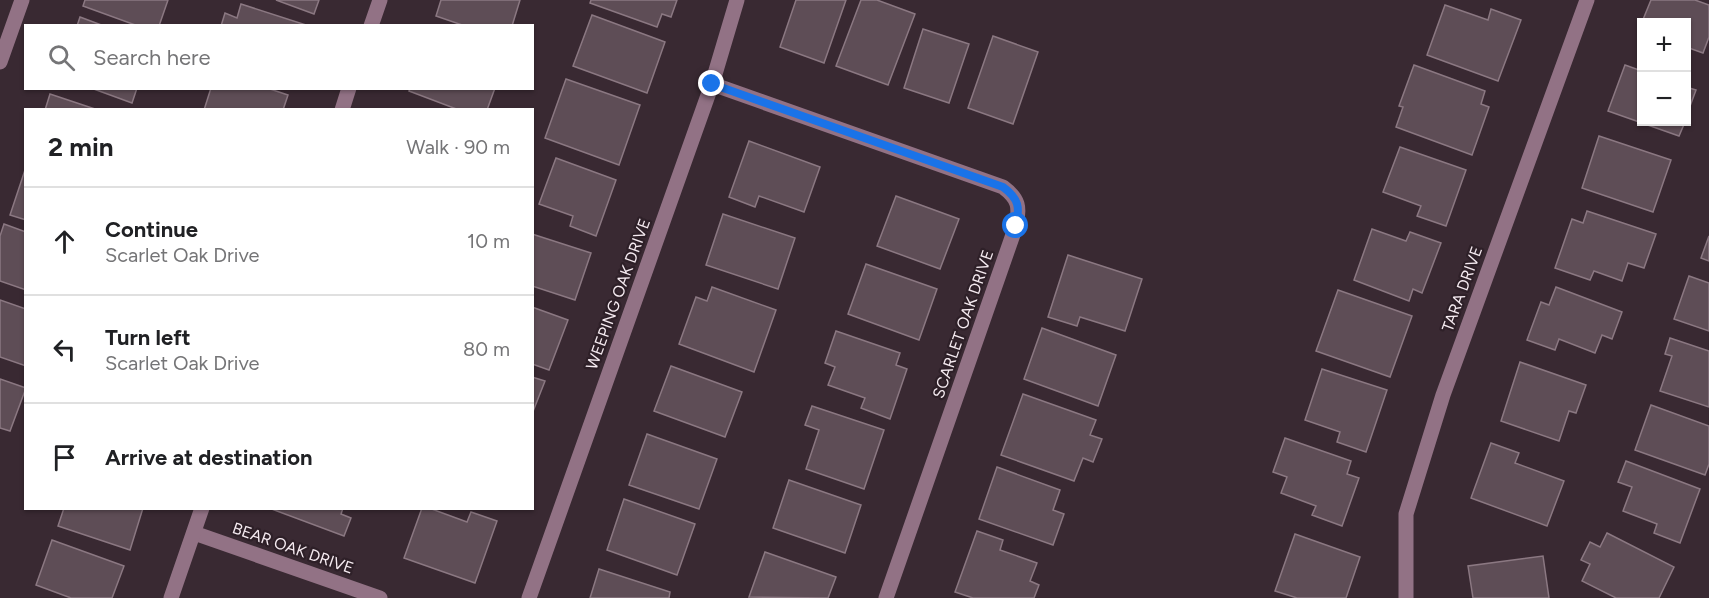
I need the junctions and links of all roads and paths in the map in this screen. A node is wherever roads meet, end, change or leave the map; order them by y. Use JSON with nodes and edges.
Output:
{"nodes":[{"id":1,"x":22,"y":0,"type":"edge"},
{"id":2,"x":380,"y":0,"type":"edge"},
{"id":3,"x":737,"y":0,"type":"edge"},
{"id":4,"x":1587,"y":0,"type":"edge"},
{"id":5,"x":372,"y":24,"type":"edge"},
{"id":6,"x":0,"y":62,"type":"edge"},
{"id":7,"x":712,"y":84,"type":"junction"},
{"id":8,"x":348,"y":90,"type":"edge"},
{"id":9,"x":343,"y":108,"type":"edge"},
{"id":10,"x":201,"y":510,"type":"edge"},
{"id":11,"x":194,"y":533,"type":"junction"},
{"id":12,"x":171,"y":598,"type":"edge"},
{"id":13,"x":380,"y":598,"type":"edge"},
{"id":14,"x":529,"y":598,"type":"edge"},
{"id":15,"x":886,"y":598,"type":"edge"},
{"id":16,"x":1406,"y":598,"type":"edge"}],
"edges":[{"from":1,"to":6,"type":"street"},
{"from":2,"to":5,"type":"street"},
{"from":3,"to":7,"type":"street","name":"WEEPING OAK DRIVE"},
{"from":4,"to":16,"type":"street","name":"TARA DRIVE"},
{"from":7,"to":14,"type":"street","name":"WEEPING OAK DRIVE"},
{"from":7,"to":15,"type":"street","name":"SCARLET OAK DRIVE"},
{"from":8,"to":9,"type":"street"},
{"from":10,"to":11,"type":"street"},
{"from":11,"to":12,"type":"street"},
{"from":11,"to":13,"type":"street","name":"BEAR OAK DRIVE"}]}
